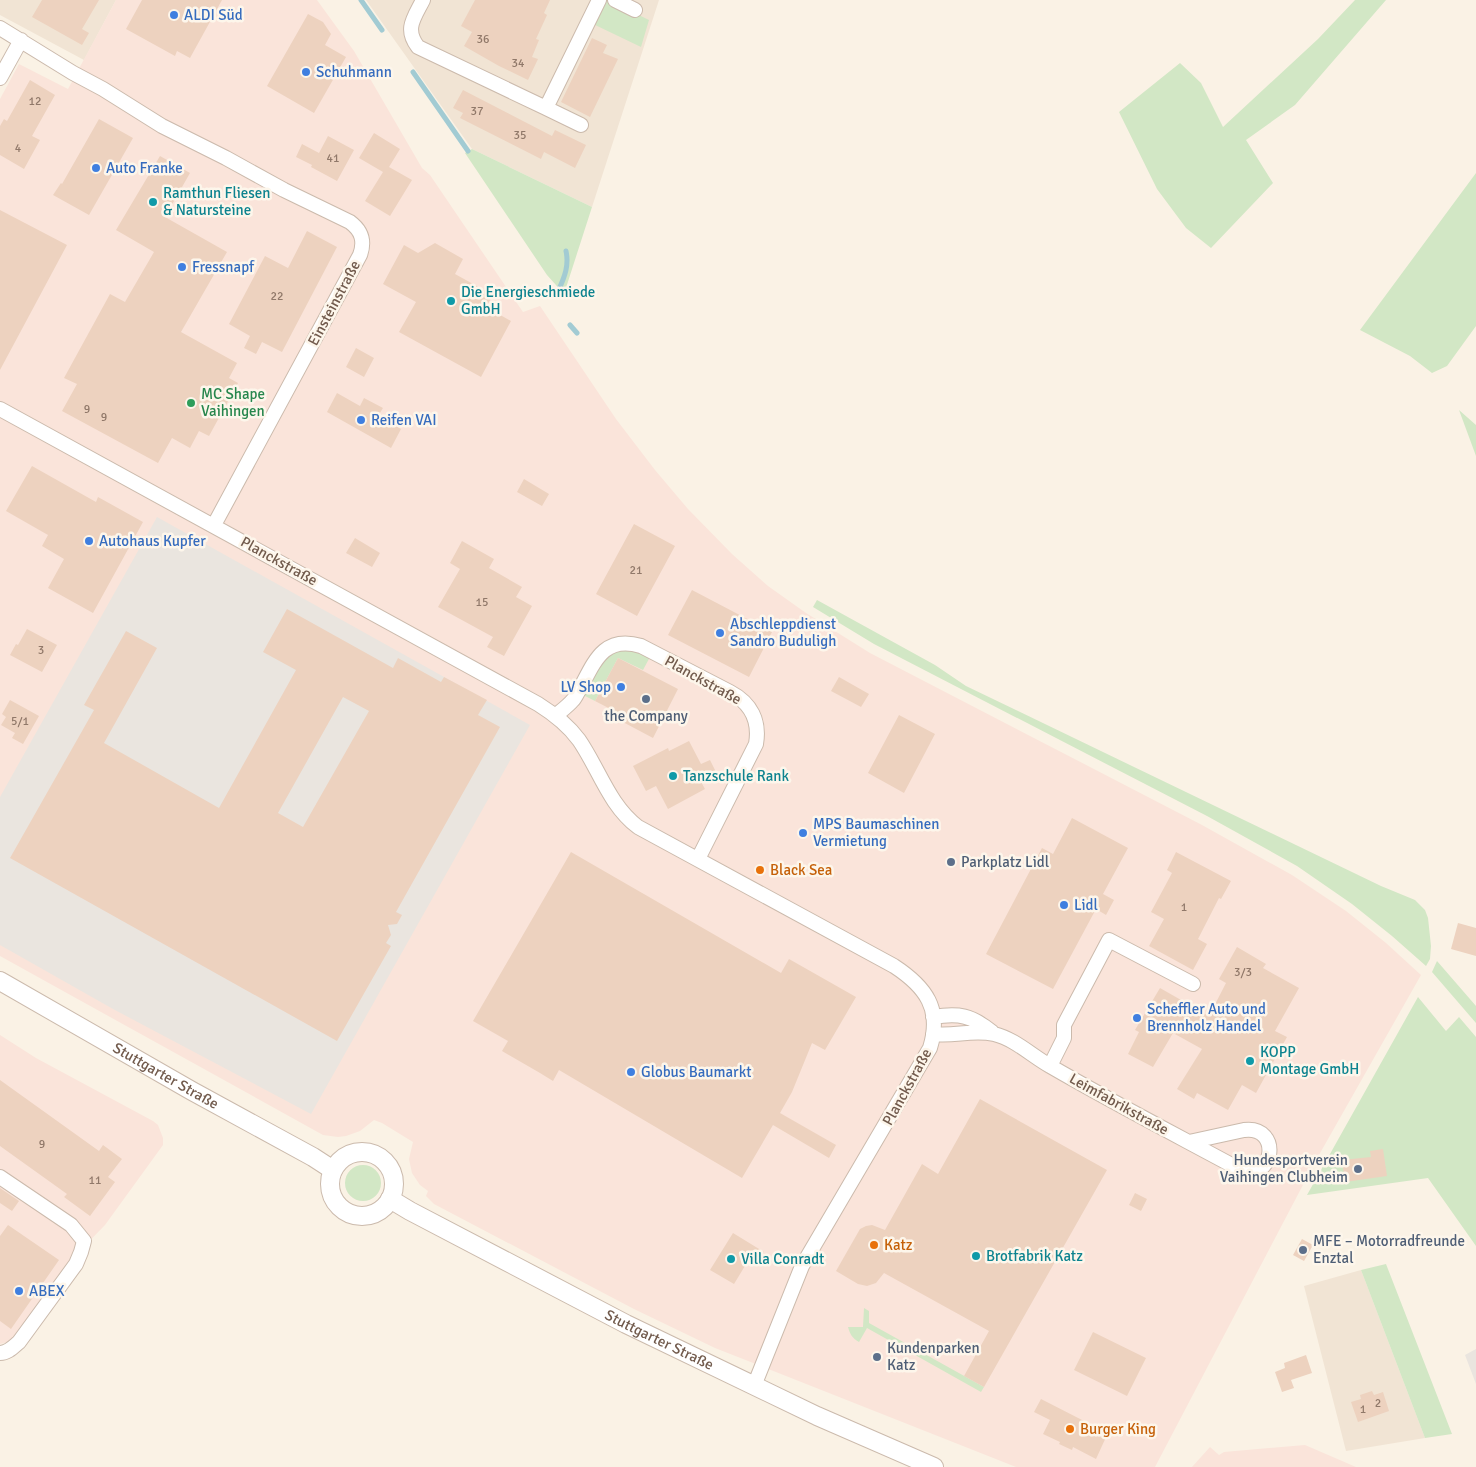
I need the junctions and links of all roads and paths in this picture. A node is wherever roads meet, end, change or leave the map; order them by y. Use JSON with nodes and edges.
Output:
{"nodes":[{"id":1,"x":423,"y":0,"type":"edge"},
{"id":2,"x":599,"y":0,"type":"edge"},
{"id":3,"x":615,"y":0,"type":"edge"},
{"id":4,"x":635,"y":10,"type":"dead end"},
{"id":5,"x":0,"y":28,"type":"edge"},
{"id":6,"x":21,"y":40,"type":"junction"},
{"id":7,"x":0,"y":78,"type":"edge"},
{"id":8,"x":546,"y":108,"type":"junction"},
{"id":9,"x":581,"y":125,"type":"dead end"},
{"id":10,"x":1,"y":411,"type":"edge"},
{"id":11,"x":214,"y":525,"type":"junction"},
{"id":12,"x":556,"y":716,"type":"junction"},
{"id":13,"x":698,"y":859,"type":"junction"},
{"id":14,"x":0,"y":981,"type":"edge"},
{"id":15,"x":1193,"y":984,"type":"dead end"},
{"id":16,"x":933,"y":1017,"type":"junction"},
{"id":17,"x":933,"y":1034,"type":"junction"},
{"id":18,"x":995,"y":1034,"type":"junction"},
{"id":19,"x":1050,"y":1066,"type":"junction"},
{"id":20,"x":1189,"y":1142,"type":"junction"},
{"id":21,"x":333,"y":1170,"type":"junction"},
{"id":22,"x":0,"y":1177,"type":"edge"},
{"id":23,"x":390,"y":1199,"type":"junction"},
{"id":24,"x":0,"y":1353,"type":"edge"},
{"id":25,"x":754,"y":1386,"type":"junction"},
{"id":26,"x":934,"y":1467,"type":"edge"}],
"edges":[{"from":1,"to":8,"type":"street"},
{"from":2,"to":8,"type":"street"},
{"from":3,"to":4,"type":"street"},
{"from":5,"to":6,"type":"street","name":"Einsteinstraße"},
{"from":6,"to":7,"type":"street"},
{"from":6,"to":11,"type":"street","name":"Einsteinstraße"},
{"from":8,"to":9,"type":"street"},
{"from":10,"to":11,"type":"street","name":"Planckstraße"},
{"from":11,"to":12,"type":"street","name":"Planckstraße"},
{"from":12,"to":13,"type":"street","name":"Planckstraße"},
{"from":12,"to":13,"type":"street","name":"Planckstraße"},
{"from":13,"to":16,"type":"street","name":"Planckstraße"},
{"from":14,"to":21,"type":"street","name":"Stuttgarter Straße"},
{"from":15,"to":19,"type":"street"},
{"from":16,"to":17,"type":"street","name":"Planckstraße"},
{"from":16,"to":18,"type":"street","name":"Leimfabrikstraße"},
{"from":17,"to":18,"type":"street","name":"Leimfabrikstraße"},
{"from":17,"to":25,"type":"street","name":"Planckstraße"},
{"from":18,"to":19,"type":"street","name":"Leimfabrikstraße"},
{"from":19,"to":20,"type":"street","name":"Leimfabrikstraße"},
{"from":20,"to":20,"type":"street","name":"Leimfabrikstraße"},
{"from":21,"to":23,"type":"street"},
{"from":21,"to":23,"type":"street"},
{"from":22,"to":24,"type":"street"},
{"from":23,"to":25,"type":"street","name":"Stuttgarter Straße"},
{"from":25,"to":26,"type":"street","name":"Stuttgarter Straße"}]}
